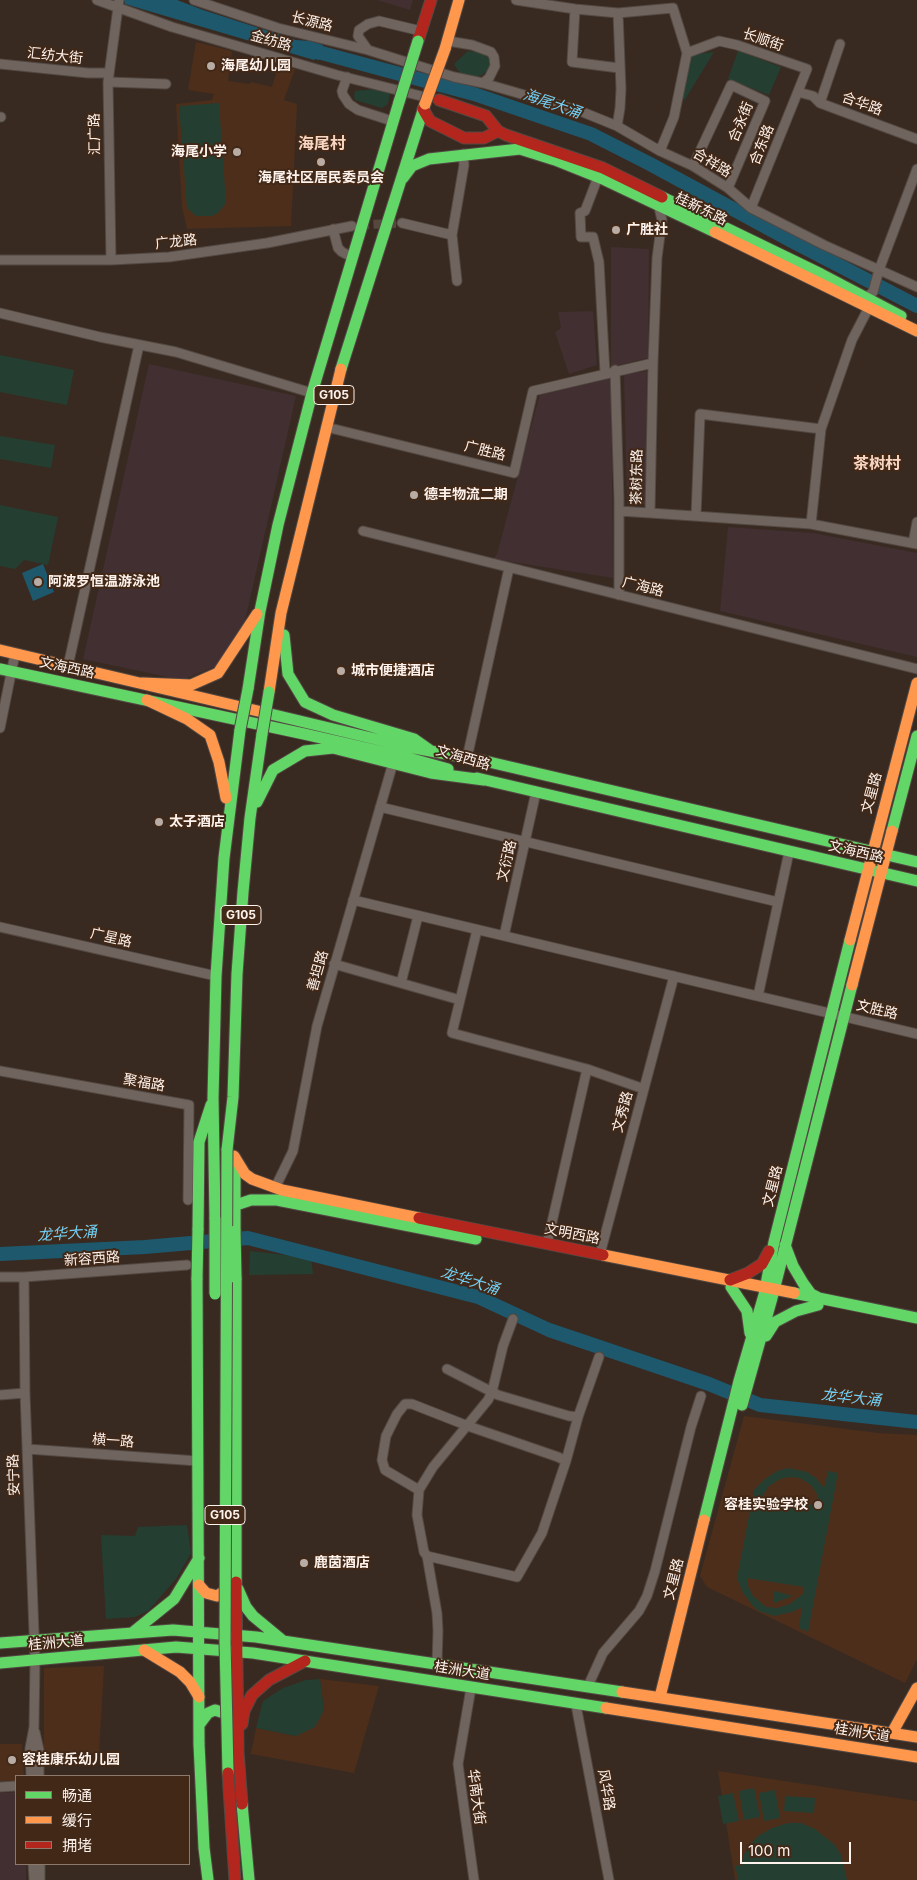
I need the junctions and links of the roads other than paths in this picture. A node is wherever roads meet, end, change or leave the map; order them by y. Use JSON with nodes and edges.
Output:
{"nodes":[{"id":1,"x":96,"y":0,"type":"edge"},
{"id":2,"x":194,"y":0,"type":"edge"},
{"id":3,"x":431,"y":0,"type":"edge"},
{"id":4,"x":459,"y":0,"type":"edge"},
{"id":5,"x":516,"y":0,"type":"edge"},
{"id":6,"x":119,"y":4,"type":"edge"},
{"id":7,"x":574,"y":9,"type":"junction"},
{"id":8,"x":618,"y":13,"type":"junction"},
{"id":9,"x":420,"y":36,"type":"junction"},
{"id":10,"x":840,"y":44,"type":"dead end"},
{"id":11,"x":446,"y":45,"type":"junction"},
{"id":12,"x":368,"y":50,"type":"junction"},
{"id":13,"x":687,"y":54,"type":"junction"},
{"id":14,"x":0,"y":64,"type":"edge"},
{"id":15,"x":619,"y":68,"type":"junction"},
{"id":16,"x":108,"y":77,"type":"junction"},
{"id":17,"x":346,"y":77,"type":"junction"},
{"id":18,"x":483,"y":83,"type":"junction"},
{"id":19,"x":166,"y":84,"type":"dead end"},
{"id":20,"x":798,"y":92,"type":"junction"},
{"id":21,"x":439,"y":100,"type":"joint"},
{"id":22,"x":820,"y":103,"type":"junction"},
{"id":23,"x":424,"y":106,"type":"junction"},
{"id":24,"x":392,"y":121,"type":"junction"},
{"id":25,"x":617,"y":126,"type":"junction"},
{"id":26,"x":500,"y":132,"type":"junction"},
{"id":27,"x":917,"y":139,"type":"edge"},
{"id":28,"x":660,"y":151,"type":"junction"},
{"id":29,"x":463,"y":154,"type":"junction"},
{"id":30,"x":693,"y":166,"type":"junction"},
{"id":31,"x":917,"y":169,"type":"edge"},
{"id":32,"x":598,"y":178,"type":"junction"},
{"id":33,"x":399,"y":183,"type":"junction"},
{"id":34,"x":728,"y":188,"type":"junction"},
{"id":35,"x":658,"y":204,"type":"junction"},
{"id":36,"x":751,"y":208,"type":"junction"},
{"id":37,"x":402,"y":223,"type":"tunnel mouth"},
{"id":38,"x":352,"y":226,"type":"tunnel mouth"},
{"id":39,"x":333,"y":229,"type":"junction"},
{"id":40,"x":452,"y":235,"type":"junction"},
{"id":41,"x":352,"y":257,"type":"junction"},
{"id":42,"x":0,"y":260,"type":"edge"},
{"id":43,"x":112,"y":260,"type":"junction"},
{"id":44,"x":879,"y":270,"type":"junction"},
{"id":45,"x":457,"y":282,"type":"dead end"},
{"id":46,"x":917,"y":287,"type":"edge"},
{"id":47,"x":870,"y":299,"type":"junction"},
{"id":48,"x":0,"y":313,"type":"edge"},
{"id":49,"x":917,"y":322,"type":"edge"},
{"id":50,"x":917,"y":330,"type":"edge"},
{"id":51,"x":139,"y":345,"type":"junction"},
{"id":52,"x":653,"y":363,"type":"junction"},
{"id":53,"x":616,"y":370,"type":"junction"},
{"id":54,"x":605,"y":373,"type":"junction"},
{"id":55,"x":312,"y":393,"type":"junction"},
{"id":56,"x":326,"y":426,"type":"junction"},
{"id":57,"x":821,"y":429,"type":"junction"},
{"id":58,"x":619,"y":511,"type":"junction"},
{"id":59,"x":650,"y":513,"type":"junction"},
{"id":60,"x":696,"y":516,"type":"junction"},
{"id":61,"x":917,"y":522,"type":"edge"},
{"id":62,"x":811,"y":524,"type":"junction"},
{"id":63,"x":363,"y":532,"type":"dead end"},
{"id":64,"x":915,"y":544,"type":"edge"},
{"id":65,"x":509,"y":568,"type":"junction"},
{"id":66,"x":619,"y":595,"type":"junction"},
{"id":67,"x":260,"y":610,"type":"junction"},
{"id":68,"x":281,"y":613,"type":"junction"},
{"id":69,"x":0,"y":650,"type":"edge"},
{"id":70,"x":15,"y":654,"type":"junction"},
{"id":71,"x":68,"y":666,"type":"junction"},
{"id":72,"x":917,"y":669,"type":"edge"},
{"id":73,"x":6,"y":670,"type":"edge"},
{"id":74,"x":142,"y":683,"type":"junction"},
{"id":75,"x":917,"y":683,"type":"edge"},
{"id":76,"x":147,"y":700,"type":"junction"},
{"id":77,"x":0,"y":728,"type":"edge"},
{"id":78,"x":917,"y":736,"type":"edge"},
{"id":79,"x":431,"y":751,"type":"junction"},
{"id":80,"x":467,"y":758,"type":"junction"},
{"id":81,"x":393,"y":763,"type":"junction"},
{"id":82,"x":484,"y":780,"type":"junction"},
{"id":83,"x":536,"y":792,"type":"junction"},
{"id":84,"x":380,"y":807,"type":"junction"},
{"id":85,"x":228,"y":812,"type":"junction"},
{"id":86,"x":250,"y":818,"type":"junction"},
{"id":87,"x":525,"y":842,"type":"junction"},
{"id":88,"x":789,"y":852,"type":"junction"},
{"id":89,"x":872,"y":852,"type":"junction"},
{"id":90,"x":886,"y":855,"type":"junction"},
{"id":91,"x":917,"y":862,"type":"edge"},
{"id":92,"x":868,"y":870,"type":"junction"},
{"id":93,"x":880,"y":873,"type":"junction"},
{"id":94,"x":917,"y":881,"type":"edge"},
{"id":95,"x":352,"y":900,"type":"junction"},
{"id":96,"x":778,"y":902,"type":"junction"},
{"id":97,"x":418,"y":916,"type":"junction"},
{"id":98,"x":0,"y":926,"type":"edge"},
{"id":99,"x":476,"y":930,"type":"junction"},
{"id":100,"x":504,"y":936,"type":"junction"},
{"id":101,"x":334,"y":964,"type":"junction"},
{"id":102,"x":216,"y":976,"type":"junction"},
{"id":103,"x":674,"y":976,"type":"junction"},
{"id":104,"x":401,"y":983,"type":"junction"},
{"id":105,"x":758,"y":996,"type":"junction"},
{"id":106,"x":460,"y":1000,"type":"junction"},
{"id":107,"x":832,"y":1013,"type":"junction"},
{"id":108,"x":844,"y":1016,"type":"junction"},
{"id":109,"x":917,"y":1034,"type":"edge"},
{"id":110,"x":587,"y":1069,"type":"junction"},
{"id":111,"x":0,"y":1071,"type":"edge"},
{"id":112,"x":644,"y":1089,"type":"junction"},
{"id":113,"x":213,"y":1098,"type":"junction"},
{"id":114,"x":231,"y":1153,"type":"junction"},
{"id":115,"x":275,"y":1188,"type":"junction"},
{"id":116,"x":188,"y":1200,"type":"dead end"},
{"id":117,"x":236,"y":1205,"type":"junction"},
{"id":118,"x":779,"y":1243,"type":"junction"},
{"id":119,"x":547,"y":1244,"type":"junction"},
{"id":120,"x":600,"y":1254,"type":"junction"},
{"id":121,"x":187,"y":1265,"type":"dead end"},
{"id":122,"x":0,"y":1277,"type":"edge"},
{"id":123,"x":24,"y":1278,"type":"junction"},
{"id":124,"x":730,"y":1284,"type":"junction"},
{"id":125,"x":768,"y":1292,"type":"junction"},
{"id":126,"x":818,"y":1302,"type":"junction"},
{"id":127,"x":917,"y":1318,"type":"edge"},
{"id":128,"x":513,"y":1319,"type":"dead end"},
{"id":129,"x":917,"y":1325,"type":"edge"},
{"id":130,"x":755,"y":1342,"type":"junction"},
{"id":131,"x":599,"y":1357,"type":"dead end"},
{"id":132,"x":447,"y":1369,"type":"dead end"},
{"id":133,"x":492,"y":1392,"type":"junction"},
{"id":134,"x":24,"y":1393,"type":"junction"},
{"id":135,"x":0,"y":1396,"type":"edge"},
{"id":136,"x":701,"y":1396,"type":"dead end"},
{"id":137,"x":578,"y":1417,"type":"junction"},
{"id":138,"x":468,"y":1426,"type":"junction"},
{"id":139,"x":27,"y":1449,"type":"junction"},
{"id":140,"x":566,"y":1461,"type":"junction"},
{"id":141,"x":198,"y":1462,"type":"junction"},
{"id":142,"x":419,"y":1490,"type":"junction"},
{"id":143,"x":427,"y":1556,"type":"junction"},
{"id":144,"x":199,"y":1557,"type":"junction"},
{"id":145,"x":236,"y":1582,"type":"junction"},
{"id":146,"x":199,"y":1585,"type":"junction"},
{"id":147,"x":199,"y":1632,"type":"junction"},
{"id":148,"x":132,"y":1633,"type":"junction"},
{"id":149,"x":236,"y":1636,"type":"junction"},
{"id":150,"x":282,"y":1640,"type":"junction"},
{"id":151,"x":34,"y":1641,"type":"junction"},
{"id":152,"x":0,"y":1643,"type":"edge"},
{"id":153,"x":199,"y":1648,"type":"junction"},
{"id":154,"x":144,"y":1650,"type":"junction"},
{"id":155,"x":236,"y":1651,"type":"junction"},
{"id":156,"x":36,"y":1660,"type":"junction"},
{"id":157,"x":305,"y":1662,"type":"junction"},
{"id":158,"x":0,"y":1663,"type":"edge"},
{"id":159,"x":437,"y":1664,"type":"junction"},
{"id":160,"x":588,"y":1686,"type":"junction"},
{"id":161,"x":471,"y":1688,"type":"junction"},
{"id":162,"x":917,"y":1688,"type":"edge"},
{"id":163,"x":199,"y":1697,"type":"junction"},
{"id":164,"x":664,"y":1697,"type":"junction"},
{"id":165,"x":576,"y":1705,"type":"junction"},
{"id":166,"x":237,"y":1720,"type":"junction"},
{"id":167,"x":199,"y":1725,"type":"junction"},
{"id":168,"x":34,"y":1727,"type":"junction"},
{"id":169,"x":892,"y":1733,"type":"junction"},
{"id":170,"x":917,"y":1736,"type":"edge"},
{"id":171,"x":238,"y":1752,"type":"junction"},
{"id":172,"x":917,"y":1757,"type":"edge"},
{"id":173,"x":31,"y":1775,"type":"edge"},
{"id":174,"x":39,"y":1775,"type":"edge"},
{"id":175,"x":0,"y":1786,"type":"edge"},
{"id":176,"x":15,"y":1786,"type":"edge"},
{"id":177,"x":33,"y":1865,"type":"edge"},
{"id":178,"x":40,"y":1865,"type":"edge"},
{"id":179,"x":34,"y":1880,"type":"edge"},
{"id":180,"x":40,"y":1880,"type":"edge"},
{"id":181,"x":208,"y":1880,"type":"edge"},
{"id":182,"x":225,"y":1880,"type":"edge"},
{"id":183,"x":235,"y":1880,"type":"edge"},
{"id":184,"x":249,"y":1880,"type":"edge"},
{"id":185,"x":474,"y":1880,"type":"edge"},
{"id":186,"x":609,"y":1880,"type":"edge"}],
"edges":[{"from":1,"to":6,"type":"street","name":"金纺路"},
{"from":2,"to":12,"type":"street","name":"长源路"},
{"from":3,"to":9,"type":"main road"},
{"from":4,"to":11,"type":"main road","number":"G105"},
{"from":5,"to":7,"type":"street"},
{"from":6,"to":16,"type":"street","name":"汇广路"},
{"from":6,"to":17,"type":"street","name":"金纺路"},
{"from":7,"to":8,"type":"street"},
{"from":7,"to":15,"type":"street"},
{"from":8,"to":13,"type":"street"},
{"from":8,"to":15,"type":"street"},
{"from":9,"to":12,"type":"street"},
{"from":9,"to":24,"type":"main road","number":"G105","bridge":true},
{"from":10,"to":22,"type":"street"},
{"from":11,"to":18,"type":"street"},
{"from":11,"to":23,"type":"main road","number":"G105","bridge":true},
{"from":12,"to":18,"type":"street","name":"长源路"},
{"from":13,"to":20,"type":"street","name":"长顺街"},
{"from":13,"to":28,"type":"street"},
{"from":14,"to":16,"type":"street","name":"汇纺大街"},
{"from":15,"to":25,"type":"street"},
{"from":16,"to":19,"type":"street","name":"汇纺大街"},
{"from":16,"to":43,"type":"street","name":"汇广路"},
{"from":17,"to":21,"type":"street","name":"金纺路"},
{"from":17,"to":24,"type":"street"},
{"from":18,"to":25,"type":"street","name":"合祥路"},
{"from":20,"to":22,"type":"street","name":"合华路"},
{"from":20,"to":36,"type":"street","name":"合东路"},
{"from":21,"to":26,"type":"main road","name":"桂新东路"},
{"from":22,"to":27,"type":"street","name":"合华路"},
{"from":23,"to":26,"type":"main road"},
{"from":23,"to":33,"type":"main road","number":"G105"},
{"from":24,"to":41,"type":"main road","number":"G105"},
{"from":25,"to":28,"type":"street","name":"合祥路"},
{"from":26,"to":29,"type":"main road","name":"桂新东路"},
{"from":26,"to":47,"type":"main road","name":"桂新东路"},
{"from":28,"to":30,"type":"street","name":"合祥路"},
{"from":29,"to":32,"type":"main road","name":"桂新东路"},
{"from":29,"to":33,"type":"main road","name":"桂新东路"},
{"from":29,"to":40,"type":"street"},
{"from":30,"to":34,"type":"street","name":"合祥路"},
{"from":30,"to":34,"type":"street","name":"合永街"},
{"from":31,"to":44,"type":"street"},
{"from":32,"to":35,"type":"main road","name":"桂新东路"},
{"from":32,"to":54,"type":"street"},
{"from":33,"to":56,"type":"main road","number":"G105"},
{"from":34,"to":36,"type":"street","name":"合祥路"},
{"from":35,"to":47,"type":"main road","name":"桂新东路"},
{"from":35,"to":52,"type":"street","name":"茶树东路"},
{"from":36,"to":44,"type":"street","name":"合祥路"},
{"from":37,"to":40,"type":"street"},
{"from":38,"to":39,"type":"street","name":"广龙路"},
{"from":39,"to":41,"type":"street"},
{"from":39,"to":43,"type":"street","name":"广龙路"},
{"from":40,"to":45,"type":"street"},
{"from":41,"to":55,"type":"main road","number":"G105"},
{"from":42,"to":43,"type":"street","name":"广龙路"},
{"from":44,"to":46,"type":"street","name":"合祥路"},
{"from":44,"to":47,"type":"street"},
{"from":47,"to":49,"type":"main road","name":"桂新东路"},
{"from":47,"to":50,"type":"main road","name":"桂新东路"},
{"from":47,"to":57,"type":"street"},
{"from":48,"to":51,"type":"street"},
{"from":51,"to":55,"type":"street"},
{"from":51,"to":71,"type":"street"},
{"from":52,"to":53,"type":"street","name":"广胜路"},
{"from":52,"to":59,"type":"street","name":"茶树东路"},
{"from":53,"to":54,"type":"street","name":"广胜路"},
{"from":53,"to":58,"type":"street"},
{"from":54,"to":56,"type":"street","name":"广胜路"},
{"from":55,"to":67,"type":"main road","number":"G105"},
{"from":56,"to":68,"type":"main road","number":"G105"},
{"from":57,"to":60,"type":"street"},
{"from":57,"to":62,"type":"street"},
{"from":58,"to":59,"type":"street"},
{"from":58,"to":66,"type":"street"},
{"from":59,"to":60,"type":"street","name":"茶树东路"},
{"from":60,"to":62,"type":"street","name":"茶树东路"},
{"from":61,"to":64,"type":"street"},
{"from":62,"to":64,"type":"street","name":"茶树东路"},
{"from":63,"to":65,"type":"street","name":"广海路"},
{"from":65,"to":66,"type":"street","name":"广海路"},
{"from":65,"to":80,"type":"street"},
{"from":66,"to":72,"type":"street","name":"广海路"},
{"from":67,"to":74,"type":"main road"},
{"from":67,"to":85,"type":"main road","number":"G105","bridge":true},
{"from":68,"to":79,"type":"main road"},
{"from":68,"to":86,"type":"main road","number":"G105","bridge":true},
{"from":69,"to":70,"type":"main road","name":"文海西路"},
{"from":70,"to":71,"type":"main road","name":"文海西路"},
{"from":70,"to":73,"type":"street"},
{"from":71,"to":74,"type":"main road","name":"文海西路"},
{"from":73,"to":76,"type":"main road","name":"文海西路"},
{"from":73,"to":77,"type":"street"},
{"from":74,"to":79,"type":"main road","name":"文海西路"},
{"from":75,"to":89,"type":"main road","name":"文星路"},
{"from":76,"to":82,"type":"main road","name":"文海西路"},
{"from":76,"to":85,"type":"main road"},
{"from":78,"to":90,"type":"main road","name":"文星路"},
{"from":79,"to":80,"type":"main road","name":"文海西路"},
{"from":80,"to":89,"type":"main road","name":"文海西路"},
{"from":81,"to":82,"type":"main road"},
{"from":81,"to":84,"type":"street","name":"善坦路"},
{"from":81,"to":86,"type":"main road"},
{"from":82,"to":83,"type":"main road","name":"文海西路"},
{"from":83,"to":87,"type":"street","name":"文衍路"},
{"from":83,"to":88,"type":"main road","name":"文海西路"},
{"from":84,"to":87,"type":"street"},
{"from":84,"to":95,"type":"street","name":"善坦路"},
{"from":85,"to":102,"type":"main road"},
{"from":86,"to":114,"type":"main road","number":"G105"},
{"from":87,"to":96,"type":"street"},
{"from":87,"to":100,"type":"street","name":"文衍路"},
{"from":88,"to":92,"type":"main road","name":"文海西路"},
{"from":88,"to":96,"type":"street"},
{"from":89,"to":90,"type":"main road","name":"文海西路"},
{"from":89,"to":92,"type":"main road","name":"文星路"},
{"from":90,"to":91,"type":"main road","name":"文海西路"},
{"from":90,"to":93,"type":"main road","name":"文星路"},
{"from":92,"to":93,"type":"main road","name":"文海西路"},
{"from":92,"to":107,"type":"main road","name":"文星路"},
{"from":93,"to":94,"type":"main road","name":"文海西路"},
{"from":93,"to":108,"type":"main road","name":"文星路"},
{"from":95,"to":97,"type":"street","name":"文胜路"},
{"from":95,"to":101,"type":"street","name":"善坦路"},
{"from":96,"to":105,"type":"street"},
{"from":97,"to":99,"type":"street","name":"文胜路"},
{"from":97,"to":104,"type":"street"},
{"from":98,"to":102,"type":"street","name":"广星路"},
{"from":99,"to":100,"type":"street","name":"文胜路"},
{"from":99,"to":106,"type":"street"},
{"from":100,"to":103,"type":"street","name":"文胜路"},
{"from":101,"to":104,"type":"street"},
{"from":101,"to":115,"type":"street","name":"善坦路"},
{"from":102,"to":113,"type":"main road"},
{"from":103,"to":105,"type":"street","name":"文胜路"},
{"from":103,"to":112,"type":"street","name":"文秀路"},
{"from":104,"to":106,"type":"street"},
{"from":105,"to":107,"type":"street","name":"文胜路"},
{"from":106,"to":110,"type":"street"},
{"from":107,"to":108,"type":"street","name":"文胜路"},
{"from":107,"to":118,"type":"main road","name":"文星路"},
{"from":108,"to":109,"type":"street","name":"文胜路"},
{"from":108,"to":118,"type":"main road","name":"文星路"},
{"from":110,"to":112,"type":"street"},
{"from":110,"to":119,"type":"street"},
{"from":111,"to":116,"type":"street","name":"聚福路"},
{"from":112,"to":120,"type":"street","name":"文秀路"},
{"from":113,"to":141,"type":"main road","bridge":true},
{"from":113,"to":182,"type":"main road","name":"G105","number":"G105","bridge":true},
{"from":114,"to":115,"type":"main road","name":"文明西路"},
{"from":114,"to":117,"type":"main road"},
{"from":114,"to":183,"type":"main road","number":"G105","bridge":true},
{"from":115,"to":119,"type":"main road","name":"文明西路"},
{"from":117,"to":124,"type":"main road","name":"文明西路"},
{"from":117,"to":145,"type":"main road","bridge":true},
{"from":118,"to":124,"type":"main road"},
{"from":118,"to":125,"type":"main road","name":"文星路"},
{"from":118,"to":126,"type":"main road"},
{"from":119,"to":120,"type":"main road","name":"文明西路"},
{"from":120,"to":124,"type":"main road","name":"文明西路"},
{"from":121,"to":123,"type":"street","name":"新容西路"},
{"from":122,"to":123,"type":"street","name":"新容西路"},
{"from":123,"to":134,"type":"street","name":"安宁路"},
{"from":124,"to":125,"type":"main road","name":"文明西路"},
{"from":124,"to":130,"type":"main road"},
{"from":125,"to":126,"type":"main road","name":"文明西路"},
{"from":125,"to":130,"type":"main road","name":"文星路"},
{"from":126,"to":127,"type":"main road","name":"文明西路"},
{"from":126,"to":129,"type":"main road","name":"文明西路"},
{"from":126,"to":130,"type":"main road"},
{"from":128,"to":133,"type":"street"},
{"from":130,"to":164,"type":"main road","name":"文星路"},
{"from":131,"to":137,"type":"street"},
{"from":132,"to":133,"type":"street"},
{"from":133,"to":137,"type":"street"},
{"from":133,"to":138,"type":"street"},
{"from":134,"to":135,"type":"street"},
{"from":134,"to":139,"type":"street","name":"安宁路"},
{"from":136,"to":160,"type":"street"},
{"from":137,"to":140,"type":"street"},
{"from":138,"to":140,"type":"street"},
{"from":138,"to":142,"type":"street"},
{"from":138,"to":142,"type":"street"},
{"from":139,"to":141,"type":"street","name":"横一路"},
{"from":139,"to":151,"type":"street","name":"安宁路"},
{"from":140,"to":143,"type":"street"},
{"from":141,"to":144,"type":"main road"},
{"from":142,"to":143,"type":"street"},
{"from":143,"to":159,"type":"street"},
{"from":144,"to":146,"type":"main road"},
{"from":144,"to":148,"type":"main road"},
{"from":145,"to":146,"type":"main road"},
{"from":145,"to":149,"type":"main road"},
{"from":145,"to":150,"type":"main road"},
{"from":146,"to":147,"type":"main road"},
{"from":147,"to":148,"type":"main road","name":"桂洲大道"},
{"from":147,"to":149,"type":"main road","name":"桂洲大道"},
{"from":147,"to":153,"type":"main road"},
{"from":148,"to":151,"type":"main road","name":"桂洲大道"},
{"from":149,"to":150,"type":"main road","name":"桂洲大道"},
{"from":149,"to":155,"type":"main road"},
{"from":150,"to":159,"type":"main road","name":"桂洲大道"},
{"from":151,"to":152,"type":"main road","name":"桂洲大道"},
{"from":151,"to":156,"type":"street","name":"安宁路"},
{"from":153,"to":154,"type":"main road","name":"桂洲大道"},
{"from":153,"to":155,"type":"main road","name":"桂洲大道"},
{"from":153,"to":163,"type":"main road"},
{"from":154,"to":156,"type":"main road","name":"桂洲大道"},
{"from":154,"to":163,"type":"main road"},
{"from":155,"to":157,"type":"main road","name":"桂洲大道"},
{"from":155,"to":166,"type":"main road"},
{"from":156,"to":158,"type":"main road","name":"桂洲大道"},
{"from":156,"to":168,"type":"street","name":"安宁路"},
{"from":157,"to":161,"type":"main road","name":"桂洲大道"},
{"from":157,"to":171,"type":"main road"},
{"from":159,"to":160,"type":"main road","name":"桂洲大道"},
{"from":160,"to":164,"type":"main road","name":"桂洲大道"},
{"from":161,"to":165,"type":"main road","name":"桂洲大道"},
{"from":161,"to":185,"type":"street","name":"华南大街"},
{"from":162,"to":169,"type":"main road"},
{"from":163,"to":167,"type":"main road"},
{"from":164,"to":169,"type":"main road","name":"桂洲大道"},
{"from":165,"to":172,"type":"main road","name":"桂洲大道"},
{"from":165,"to":186,"type":"street","name":"风华路"},
{"from":166,"to":167,"type":"main road"},
{"from":166,"to":171,"type":"main road"},
{"from":167,"to":181,"type":"main road"},
{"from":168,"to":173,"type":"street"},
{"from":168,"to":174,"type":"street"},
{"from":169,"to":170,"type":"main road","name":"桂洲大道"},
{"from":171,"to":184,"type":"main road"},
{"from":175,"to":176,"type":"street"},
{"from":177,"to":179,"type":"street"},
{"from":178,"to":180,"type":"street"}]}
